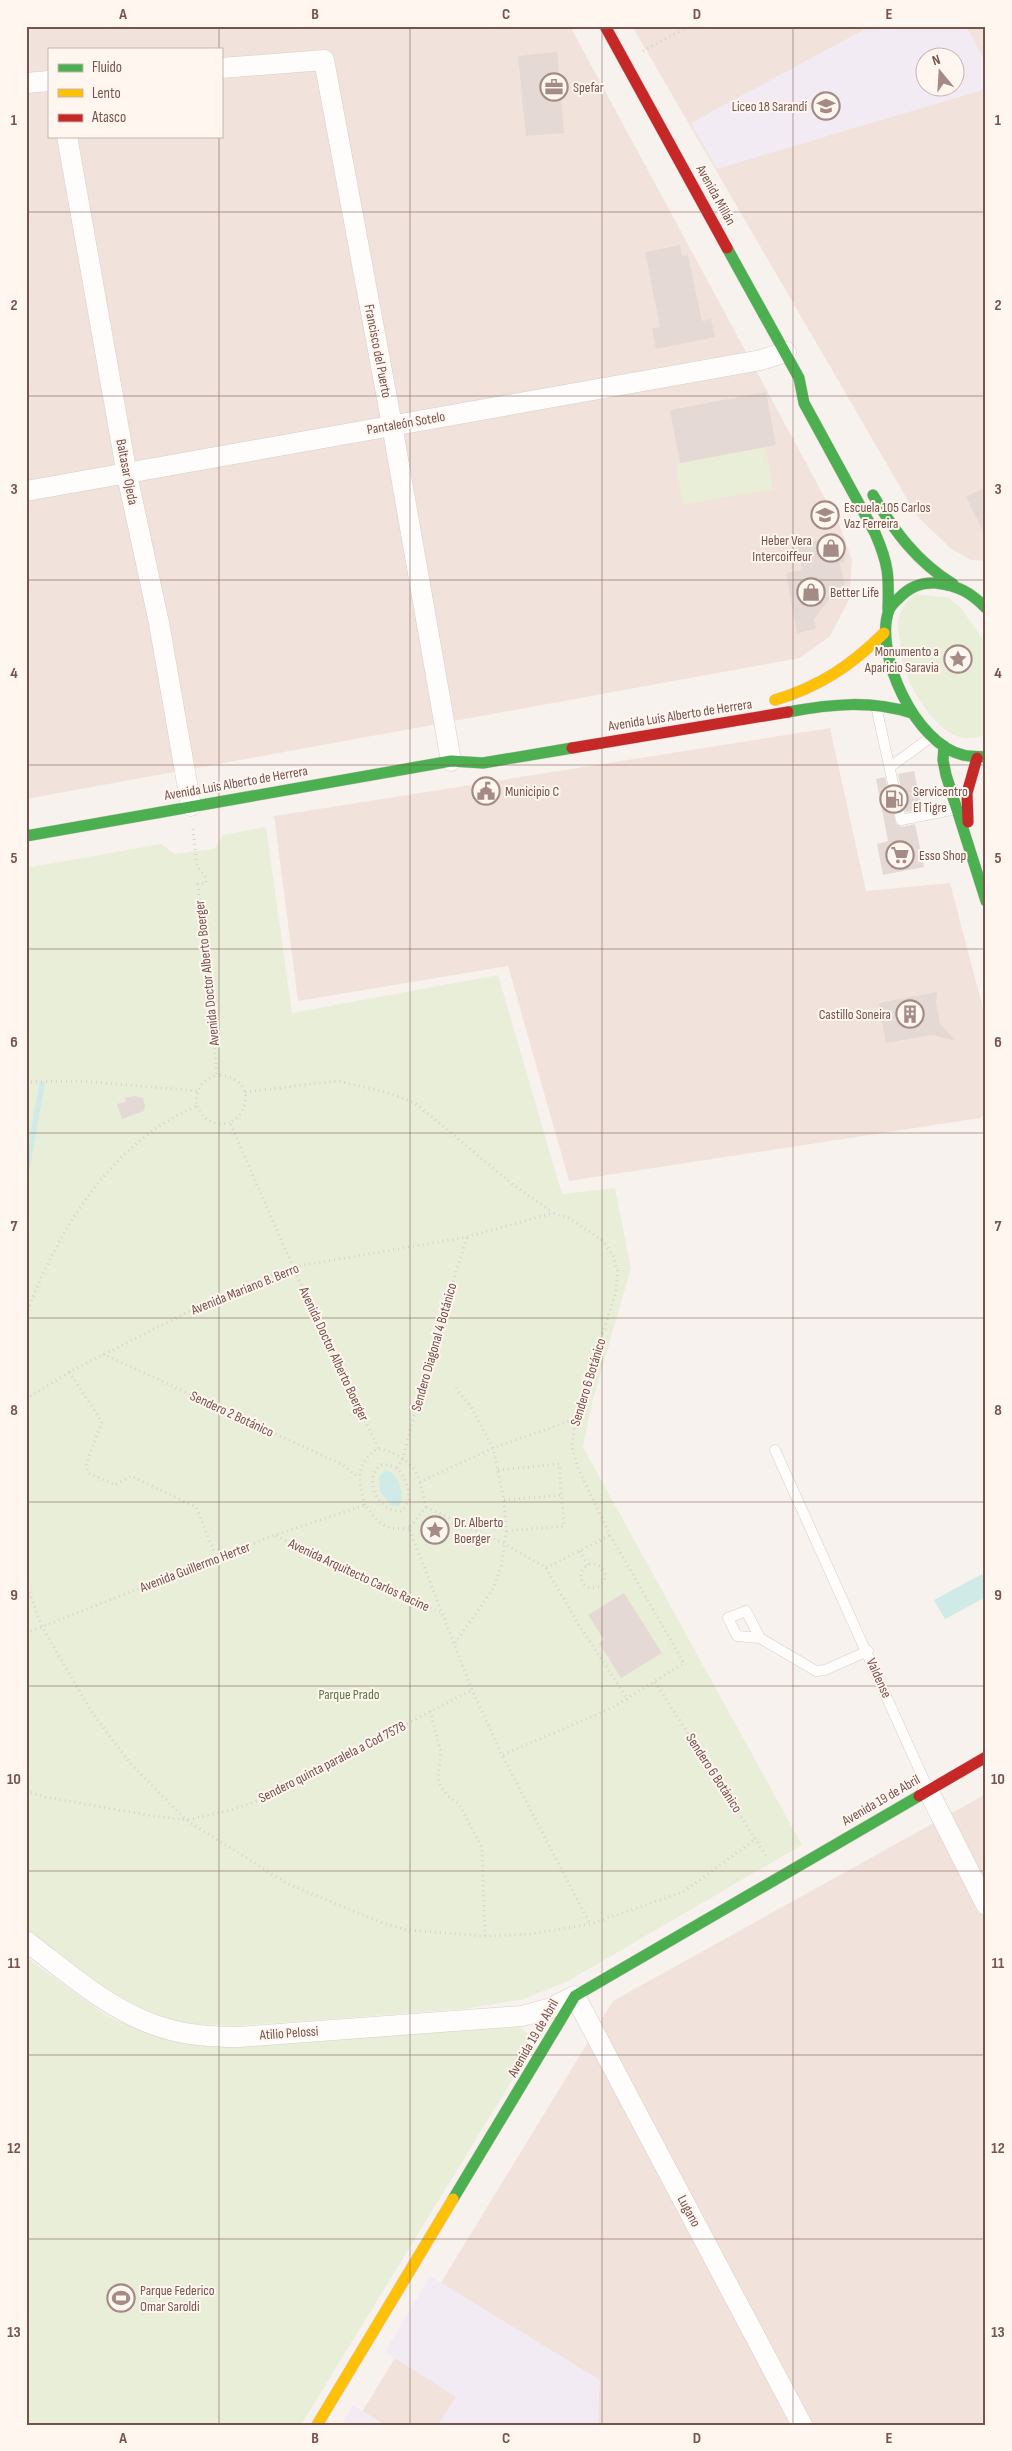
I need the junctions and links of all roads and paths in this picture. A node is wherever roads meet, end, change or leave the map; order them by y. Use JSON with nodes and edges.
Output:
{"nodes":[{"id":1,"x":605,"y":26,"type":"edge"},
{"id":2,"x":689,"y":26,"type":"edge"},
{"id":3,"x":625,"y":61,"type":"junction"},
{"id":4,"x":222,"y":68,"type":"edge"},
{"id":5,"x":48,"y":81,"type":"edge"},
{"id":6,"x":26,"y":83,"type":"edge"},
{"id":7,"x":67,"y":138,"type":"edge"},
{"id":8,"x":786,"y":352,"type":"junction"},
{"id":9,"x":800,"y":378,"type":"junction"},
{"id":10,"x":812,"y":390,"type":"dead end"},
{"id":11,"x":392,"y":425,"type":"junction"},
{"id":12,"x":128,"y":475,"type":"junction"},
{"id":13,"x":869,"y":486,"type":"dead end"},
{"id":14,"x":26,"y":491,"type":"edge"},
{"id":15,"x":954,"y":585,"type":"junction"},
{"id":16,"x":986,"y":588,"type":"edge"},
{"id":17,"x":967,"y":589,"type":"junction"},
{"id":18,"x":986,"y":608,"type":"edge"},
{"id":19,"x":888,"y":610,"type":"junction"},
{"id":20,"x":884,"y":632,"type":"junction"},
{"id":21,"x":766,"y":701,"type":"dead end"},
{"id":22,"x":875,"y":702,"type":"junction"},
{"id":23,"x":912,"y":713,"type":"junction"},
{"id":24,"x":931,"y":737,"type":"junction"},
{"id":25,"x":944,"y":746,"type":"junction"},
{"id":26,"x":480,"y":749,"type":"dead end"},
{"id":27,"x":983,"y":757,"type":"edge"},
{"id":28,"x":451,"y":761,"type":"junction"},
{"id":29,"x":890,"y":767,"type":"junction"},
{"id":30,"x":191,"y":806,"type":"junction"},
{"id":31,"x":956,"y":809,"type":"junction"},
{"id":32,"x":26,"y":836,"type":"edge"},
{"id":33,"x":971,"y":853,"type":"junction"},
{"id":34,"x":986,"y":901,"type":"edge"},
{"id":35,"x":217,"y":1075,"type":"junction"},
{"id":36,"x":26,"y":1082,"type":"edge"},
{"id":37,"x":197,"y":1091,"type":"junction"},
{"id":38,"x":245,"y":1092,"type":"junction"},
{"id":39,"x":197,"y":1106,"type":"junction"},
{"id":40,"x":230,"y":1123,"type":"junction"},
{"id":41,"x":552,"y":1212,"type":"junction"},
{"id":42,"x":467,"y":1237,"type":"junction"},
{"id":43,"x":293,"y":1268,"type":"junction"},
{"id":44,"x":26,"y":1315,"type":"edge"},
{"id":45,"x":103,"y":1354,"type":"junction"},
{"id":46,"x":69,"y":1372,"type":"junction"},
{"id":47,"x":456,"y":1388,"type":"dead end"},
{"id":48,"x":26,"y":1399,"type":"edge"},
{"id":49,"x":575,"y":1419,"type":"junction"},
{"id":50,"x":378,"y":1448,"type":"junction"},
{"id":51,"x":492,"y":1448,"type":"junction"},
{"id":52,"x":775,"y":1450,"type":"dead end"},
{"id":53,"x":403,"y":1458,"type":"junction"},
{"id":54,"x":397,"y":1468,"type":"junction"},
{"id":55,"x":498,"y":1470,"type":"junction"},
{"id":56,"x":359,"y":1478,"type":"junction"},
{"id":57,"x":420,"y":1482,"type":"junction"},
{"id":58,"x":562,"y":1495,"type":"junction"},
{"id":59,"x":504,"y":1500,"type":"junction"},
{"id":60,"x":365,"y":1504,"type":"junction"},
{"id":61,"x":426,"y":1507,"type":"junction"},
{"id":62,"x":408,"y":1528,"type":"junction"},
{"id":63,"x":506,"y":1531,"type":"junction"},
{"id":64,"x":275,"y":1535,"type":"junction"},
{"id":65,"x":610,"y":1535,"type":"junction"},
{"id":66,"x":505,"y":1544,"type":"junction"},
{"id":67,"x":580,"y":1551,"type":"junction"},
{"id":68,"x":217,"y":1559,"type":"junction"},
{"id":69,"x":588,"y":1566,"type":"junction"},
{"id":70,"x":546,"y":1568,"type":"junction"},
{"id":71,"x":26,"y":1583,"type":"edge"},
{"id":72,"x":444,"y":1614,"type":"junction"},
{"id":73,"x":42,"y":1627,"type":"junction"},
{"id":74,"x":26,"y":1633,"type":"edge"},
{"id":75,"x":760,"y":1638,"type":"dead end"},
{"id":76,"x":455,"y":1643,"type":"junction"},
{"id":77,"x":868,"y":1651,"type":"junction"},
{"id":78,"x":656,"y":1682,"type":"junction"},
{"id":79,"x":472,"y":1690,"type":"junction"},
{"id":80,"x":628,"y":1700,"type":"junction"},
{"id":81,"x":430,"y":1711,"type":"junction"},
{"id":82,"x":502,"y":1755,"type":"junction"},
{"id":83,"x":986,"y":1757,"type":"edge"},
{"id":84,"x":928,"y":1790,"type":"junction"},
{"id":85,"x":26,"y":1791,"type":"edge"},
{"id":86,"x":186,"y":1820,"type":"junction"},
{"id":87,"x":986,"y":1905,"type":"edge"},
{"id":88,"x":590,"y":1924,"type":"junction"},
{"id":89,"x":485,"y":1936,"type":"junction"},
{"id":90,"x":28,"y":1945,"type":"edge"},
{"id":91,"x":575,"y":1996,"type":"junction"},
{"id":92,"x":318,"y":2425,"type":"edge"},
{"id":93,"x":802,"y":2425,"type":"edge"}],
"edges":[{"from":1,"to":3,"type":"street","name":"Avenida Millán"},
{"from":2,"to":3,"type":"path"},
{"from":3,"to":8,"type":"street","name":"Avenida Millán"},
{"from":4,"to":11,"type":"street","name":"Francisco del Puerto"},
{"from":5,"to":6,"type":"street"},
{"from":7,"to":12,"type":"street","name":"Baltasar Ojeda"},
{"from":8,"to":9,"type":"street","name":"Avenida Millán"},
{"from":8,"to":11,"type":"street","name":"Pantaleón Sotelo"},
{"from":9,"to":10,"type":"street","name":"Avenida Millán"},
{"from":9,"to":19,"type":"street","name":"Avenida Millán"},
{"from":11,"to":12,"type":"street","name":"Pantaleón Sotelo"},
{"from":11,"to":28,"type":"street","name":"Francisco del Puerto"},
{"from":12,"to":14,"type":"street","name":"Pantaleón Sotelo"},
{"from":12,"to":30,"type":"street","name":"Baltasar Ojeda"},
{"from":13,"to":15,"type":"street"},
{"from":15,"to":17,"type":"street"},
{"from":15,"to":19,"type":"street"},
{"from":16,"to":17,"type":"street"},
{"from":17,"to":18,"type":"street"},
{"from":19,"to":20,"type":"street","name":"Avenida Millán"},
{"from":20,"to":21,"type":"street","name":"Avenida Luis Alberto de Herrera"},
{"from":20,"to":23,"type":"street","name":"Avenida Millán"},
{"from":22,"to":23,"type":"street","name":"Avenida Luis Alberto de Herrera"},
{"from":22,"to":28,"type":"street","name":"Avenida Luis Alberto de Herrera"},
{"from":22,"to":29,"type":"lane"},
{"from":23,"to":24,"type":"street","name":"Avenida Millán"},
{"from":24,"to":25,"type":"street","name":"Avenida Millán"},
{"from":24,"to":29,"type":"lane"},
{"from":25,"to":27,"type":"street","name":"Avenida Millán"},
{"from":25,"to":31,"type":"street"},
{"from":26,"to":28,"type":"street","name":"Avenida Luis Alberto de Herrera"},
{"from":27,"to":33,"type":"street"},
{"from":28,"to":30,"type":"street","name":"Avenida Luis Alberto de Herrera"},
{"from":29,"to":31,"type":"lane"},
{"from":30,"to":32,"type":"street","name":"Avenida Luis Alberto de Herrera"},
{"from":30,"to":35,"type":"path","name":"Avenida Doctor Alberto Boerger"},
{"from":31,"to":33,"type":"street"},
{"from":33,"to":34,"type":"street"},
{"from":35,"to":37,"type":"path"},
{"from":35,"to":38,"type":"path"},
{"from":36,"to":37,"type":"path"},
{"from":37,"to":39,"type":"path"},
{"from":38,"to":40,"type":"path"},
{"from":38,"to":41,"type":"path"},
{"from":39,"to":40,"type":"path"},
{"from":39,"to":44,"type":"path"},
{"from":40,"to":43,"type":"path","name":"Avenida Doctor Alberto Boerger"},
{"from":41,"to":42,"type":"path","name":"Avenida Mariano B. Berro"},
{"from":41,"to":49,"type":"path","name":"Sendero 6 Botánico"},
{"from":42,"to":43,"type":"path","name":"Avenida Mariano B. Berro"},
{"from":42,"to":53,"type":"path","name":"Sendero Diagonal 4 Botánico"},
{"from":43,"to":45,"type":"path","name":"Avenida Mariano B. Berro"},
{"from":43,"to":50,"type":"path","name":"Avenida Doctor Alberto Boerger"},
{"from":45,"to":46,"type":"path","name":"Avenida Mariano B. Berro"},
{"from":45,"to":56,"type":"path","name":"Sendero 2 Botánico"},
{"from":46,"to":48,"type":"path","name":"Avenida Mariano B. Berro"},
{"from":46,"to":68,"type":"path"},
{"from":47,"to":51,"type":"path"},
{"from":49,"to":51,"type":"path"},
{"from":49,"to":65,"type":"path","name":"Sendero 6 Botánico"},
{"from":50,"to":53,"type":"path"},
{"from":50,"to":56,"type":"path"},
{"from":51,"to":55,"type":"path"},
{"from":51,"to":57,"type":"path"},
{"from":52,"to":77,"type":"lane","name":"Valdense"},
{"from":53,"to":54,"type":"path","name":"Sendero Diagonal 4 Botánico"},
{"from":53,"to":57,"type":"path"},
{"from":54,"to":54,"type":"path"},
{"from":55,"to":58,"type":"path"},
{"from":55,"to":59,"type":"path"},
{"from":56,"to":60,"type":"path"},
{"from":57,"to":61,"type":"path"},
{"from":58,"to":59,"type":"path"},
{"from":58,"to":63,"type":"path"},
{"from":59,"to":63,"type":"path"},
{"from":60,"to":62,"type":"path"},
{"from":60,"to":64,"type":"path","name":"Avenida Guillermo Herter"},
{"from":61,"to":62,"type":"path"},
{"from":61,"to":66,"type":"path"},
{"from":62,"to":72,"type":"path"},
{"from":63,"to":66,"type":"path"},
{"from":64,"to":68,"type":"path","name":"Avenida Guillermo Herter"},
{"from":64,"to":72,"type":"path","name":"Avenida Arquitecto Carlos Racine"},
{"from":65,"to":67,"type":"path"},
{"from":65,"to":78,"type":"path","name":"Sendero 6 Botánico"},
{"from":66,"to":70,"type":"path"},
{"from":66,"to":76,"type":"path"},
{"from":67,"to":69,"type":"path"},
{"from":67,"to":70,"type":"path"},
{"from":68,"to":73,"type":"path","name":"Avenida Guillermo Herter"},
{"from":69,"to":69,"type":"path"},
{"from":70,"to":80,"type":"path"},
{"from":71,"to":73,"type":"path"},
{"from":72,"to":76,"type":"path"},
{"from":73,"to":74,"type":"path","name":"Avenida Guillermo Herter"},
{"from":73,"to":86,"type":"path"},
{"from":75,"to":77,"type":"lane"},
{"from":76,"to":79,"type":"path"},
{"from":77,"to":84,"type":"lane","name":"Valdense"},
{"from":78,"to":80,"type":"path"},
{"from":78,"to":88,"type":"path","name":"Sendero 6 Botánico"},
{"from":79,"to":81,"type":"path","name":"Sendero quinta paralela a Cod 7578"},
{"from":79,"to":82,"type":"path"},
{"from":80,"to":82,"type":"path"},
{"from":81,"to":86,"type":"path","name":"Sendero quinta paralela a Cod 7578"},
{"from":81,"to":89,"type":"path"},
{"from":82,"to":88,"type":"path"},
{"from":83,"to":84,"type":"street","name":"Avenida 19 de Abril"},
{"from":84,"to":87,"type":"street","name":"Valdense"},
{"from":84,"to":91,"type":"street","name":"Avenida 19 de Abril"},
{"from":85,"to":86,"type":"path"},
{"from":86,"to":89,"type":"path"},
{"from":88,"to":89,"type":"path"},
{"from":90,"to":91,"type":"street","name":"Atilio Pelossi"},
{"from":91,"to":92,"type":"street","name":"Avenida 19 de Abril"},
{"from":91,"to":93,"type":"street","name":"Lugano"}]}
